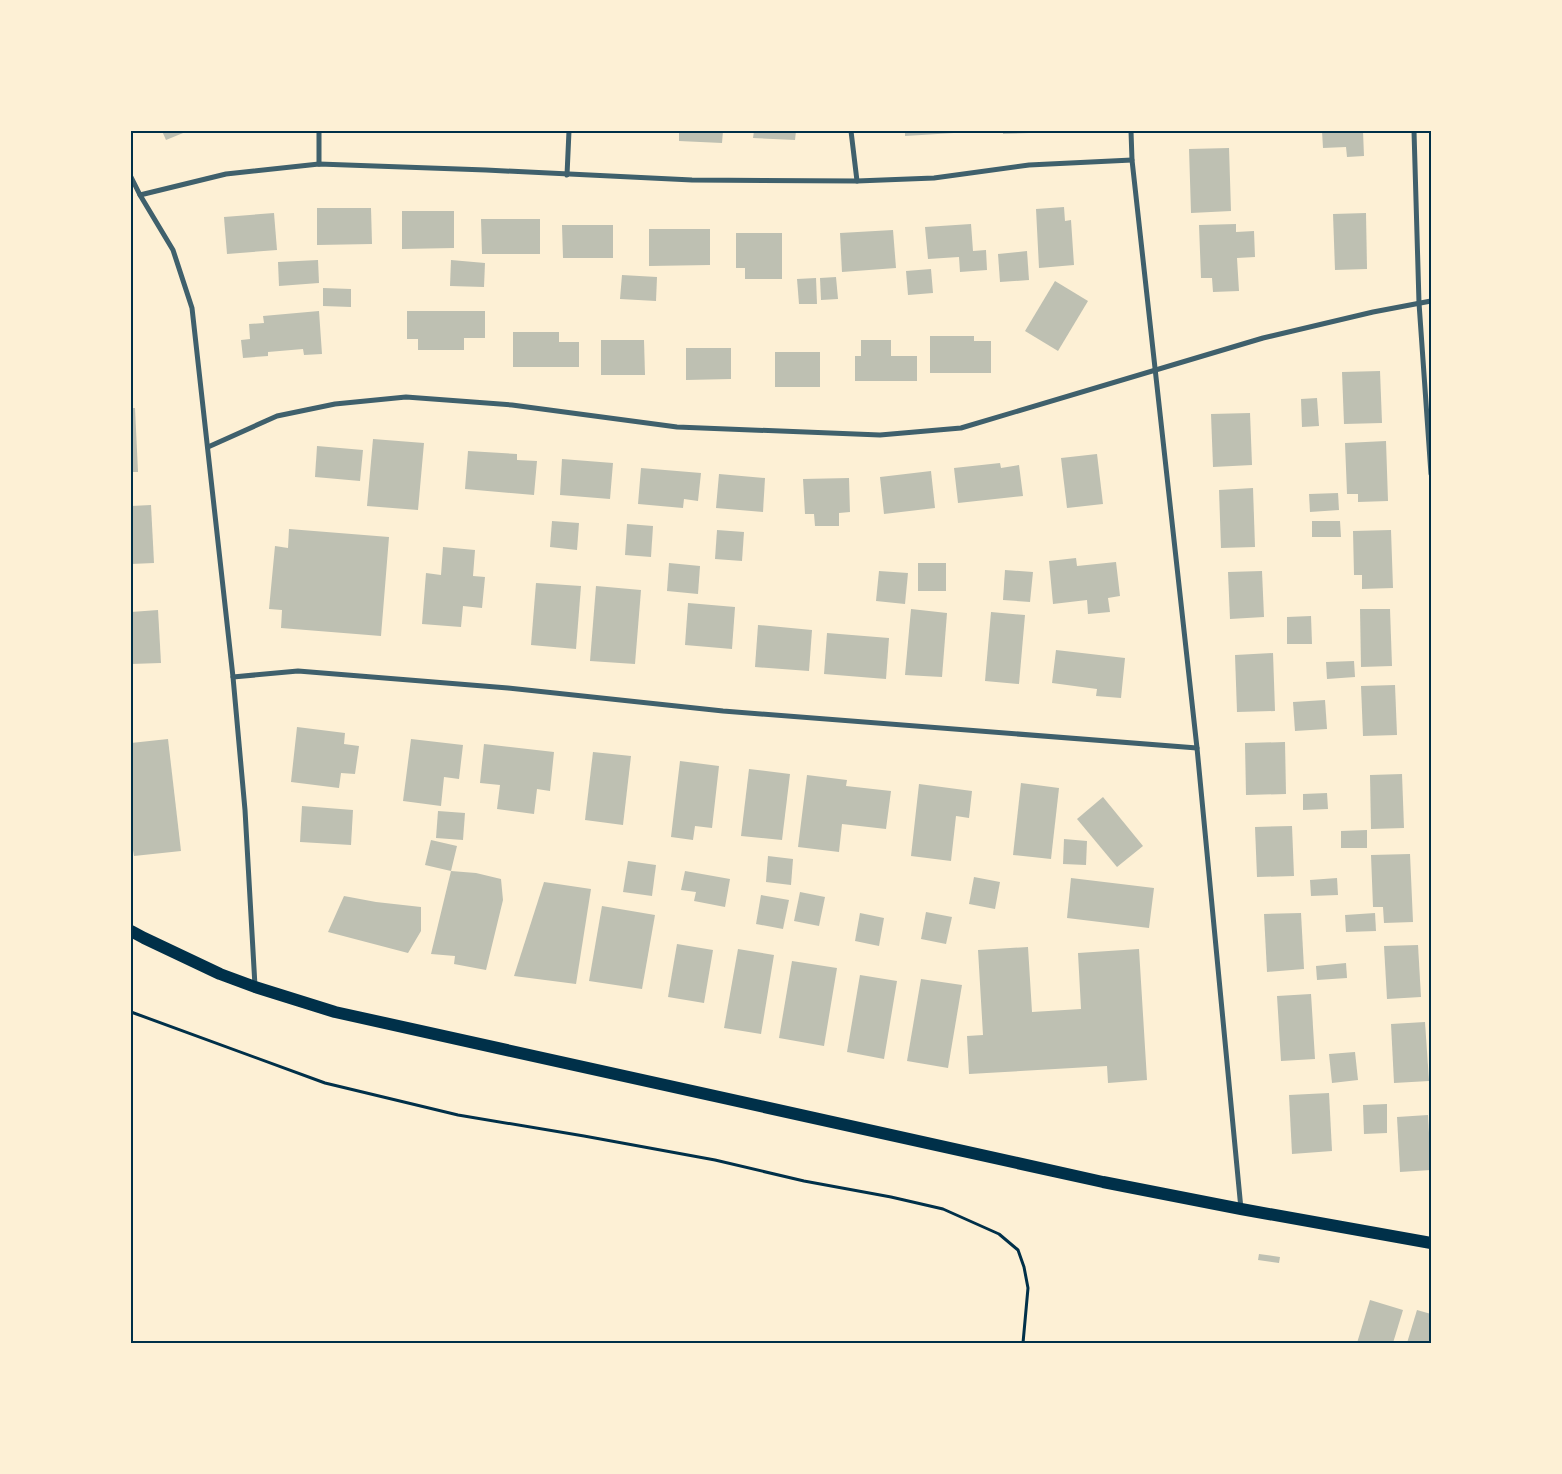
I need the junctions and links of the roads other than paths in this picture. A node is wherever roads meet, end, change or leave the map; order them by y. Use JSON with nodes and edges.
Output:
{"nodes":[{"id":1,"x":319,"y":131,"type":"edge"},
{"id":2,"x":569,"y":131,"type":"edge"},
{"id":3,"x":851,"y":131,"type":"edge"},
{"id":4,"x":1131,"y":131,"type":"edge"},
{"id":5,"x":1414,"y":131,"type":"edge"},
{"id":6,"x":1132,"y":160,"type":"junction"},
{"id":7,"x":319,"y":164,"type":"junction"},
{"id":8,"x":568,"y":175,"type":"junction"},
{"id":9,"x":131,"y":177,"type":"edge"},
{"id":10,"x":857,"y":181,"type":"junction"},
{"id":11,"x":140,"y":195,"type":"junction"},
{"id":12,"x":1431,"y":301,"type":"edge"},
{"id":13,"x":1419,"y":303,"type":"junction"},
{"id":14,"x":1155,"y":369,"type":"junction"},
{"id":15,"x":208,"y":447,"type":"junction"},
{"id":16,"x":1431,"y":474,"type":"edge"},
{"id":17,"x":233,"y":677,"type":"junction"},
{"id":18,"x":1197,"y":748,"type":"junction"},
{"id":19,"x":131,"y":931,"type":"edge"},
{"id":20,"x":255,"y":987,"type":"junction"},
{"id":21,"x":1242,"y":1210,"type":"junction"},
{"id":22,"x":1431,"y":1243,"type":"edge"}],
"edges":[{"from":1,"to":7,"type":"street"},
{"from":2,"to":8,"type":"street"},
{"from":3,"to":10,"type":"street"},
{"from":4,"to":6,"type":"street"},
{"from":5,"to":13,"type":"street"},
{"from":6,"to":10,"type":"street"},
{"from":6,"to":14,"type":"street"},
{"from":7,"to":8,"type":"street"},
{"from":7,"to":11,"type":"street"},
{"from":8,"to":10,"type":"street"},
{"from":9,"to":11,"type":"street"},
{"from":11,"to":15,"type":"street"},
{"from":12,"to":13,"type":"street"},
{"from":13,"to":14,"type":"street"},
{"from":13,"to":16,"type":"street"},
{"from":14,"to":15,"type":"street"},
{"from":14,"to":18,"type":"street"},
{"from":15,"to":17,"type":"street"},
{"from":17,"to":18,"type":"street"},
{"from":17,"to":20,"type":"street"},
{"from":18,"to":21,"type":"street"},
{"from":19,"to":20,"type":"main road"},
{"from":20,"to":21,"type":"main road"},
{"from":21,"to":22,"type":"main road"}]}
